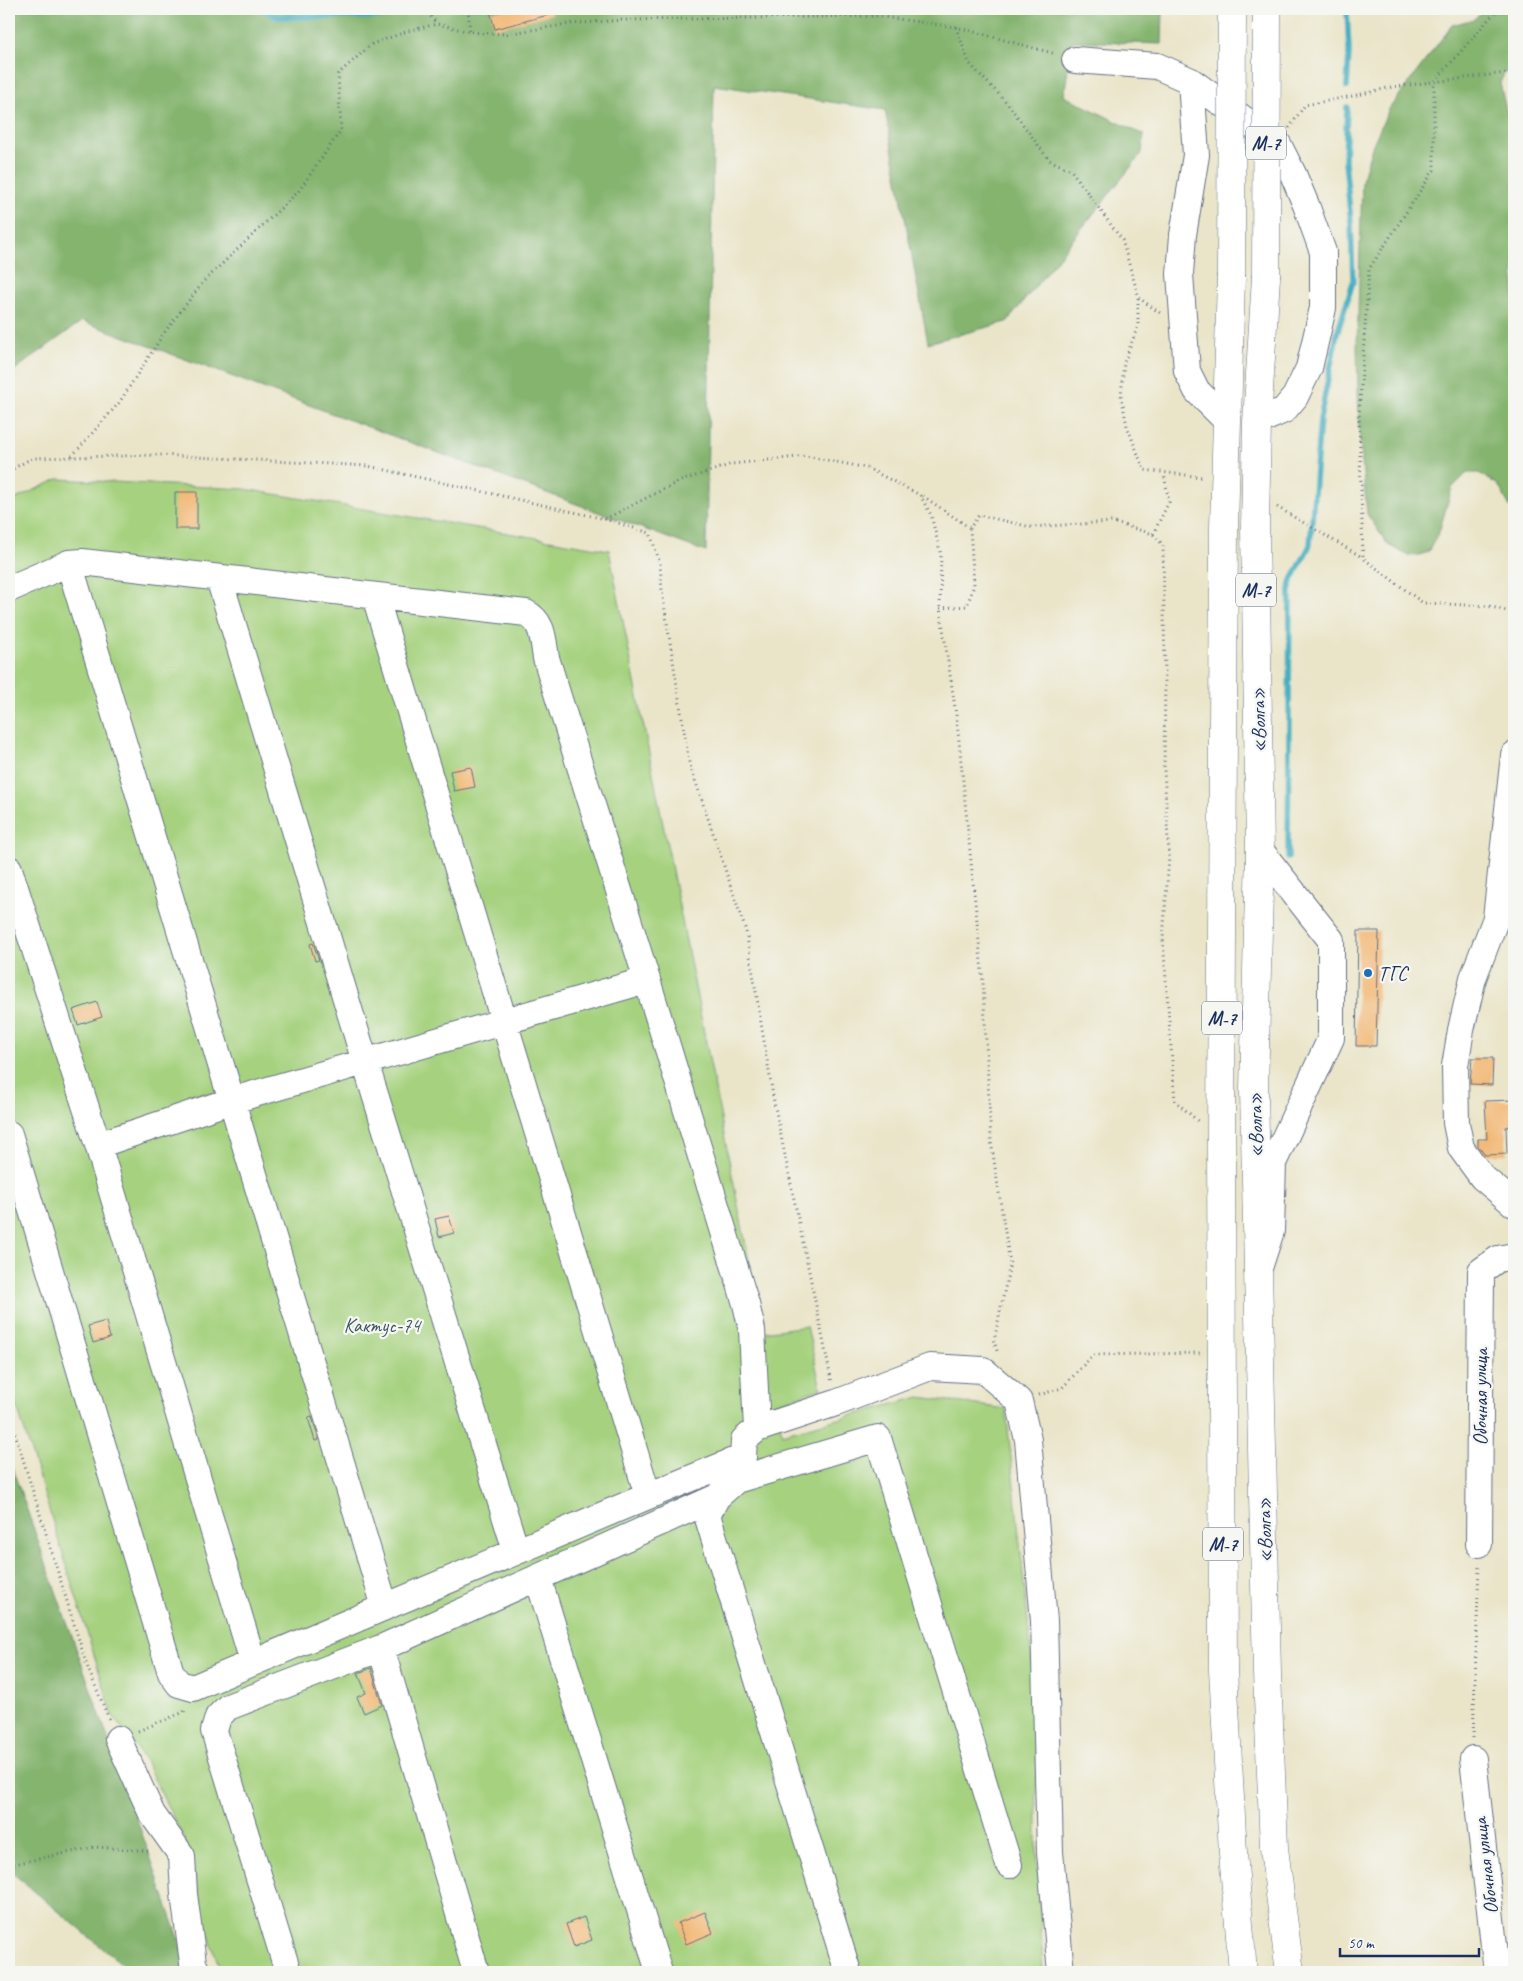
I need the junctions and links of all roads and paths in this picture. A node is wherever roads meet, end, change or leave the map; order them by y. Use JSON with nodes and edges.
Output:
{"nodes":[{"id":1,"x":424,"y":9,"type":"edge"},
{"id":2,"x":468,"y":9,"type":"edge"},
{"id":3,"x":1232,"y":9,"type":"edge"},
{"id":4,"x":1266,"y":9,"type":"edge"},
{"id":5,"x":1514,"y":12,"type":"edge"},
{"id":6,"x":437,"y":24,"type":"junction"},
{"id":7,"x":956,"y":27,"type":"junction"},
{"id":8,"x":470,"y":32,"type":"junction"},
{"id":9,"x":1076,"y":60,"type":"joint"},
{"id":10,"x":1514,"y":72,"type":"edge"},
{"id":11,"x":1190,"y":81,"type":"junction"},
{"id":12,"x":1434,"y":82,"type":"junction"},
{"id":13,"x":1278,"y":144,"type":"junction"},
{"id":14,"x":1138,"y":298,"type":"junction"},
{"id":15,"x":1182,"y":328,"type":"junction"},
{"id":16,"x":1226,"y":420,"type":"junction"},
{"id":17,"x":1257,"y":422,"type":"junction"},
{"id":18,"x":72,"y":457,"type":"dead end"},
{"id":19,"x":1203,"y":469,"type":"dead end"},
{"id":20,"x":1164,"y":474,"type":"junction"},
{"id":21,"x":1255,"y":494,"type":"junction"},
{"id":22,"x":920,"y":495,"type":"junction"},
{"id":23,"x":605,"y":519,"type":"dead end"},
{"id":24,"x":970,"y":528,"type":"junction"},
{"id":25,"x":1153,"y":534,"type":"junction"},
{"id":26,"x":1363,"y":558,"type":"junction"},
{"id":27,"x":69,"y":563,"type":"junction"},
{"id":28,"x":219,"y":578,"type":"junction"},
{"id":29,"x":9,"y":589,"type":"edge"},
{"id":30,"x":375,"y":596,"type":"junction"},
{"id":31,"x":940,"y":608,"type":"junction"},
{"id":32,"x":1514,"y":613,"type":"edge"},
{"id":33,"x":1514,"y":755,"type":"edge"},
{"id":34,"x":1260,"y":850,"type":"junction"},
{"id":35,"x":9,"y":869,"type":"edge"},
{"id":36,"x":647,"y":980,"type":"junction"},
{"id":37,"x":504,"y":1022,"type":"junction"},
{"id":38,"x":365,"y":1062,"type":"junction"},
{"id":39,"x":230,"y":1101,"type":"junction"},
{"id":40,"x":9,"y":1134,"type":"edge"},
{"id":41,"x":1221,"y":1142,"type":"junction"},
{"id":42,"x":98,"y":1144,"type":"junction"},
{"id":43,"x":1514,"y":1204,"type":"edge"},
{"id":44,"x":1506,"y":1257,"type":"edge"},
{"id":45,"x":1259,"y":1268,"type":"junction"},
{"id":46,"x":1222,"y":1352,"type":"junction"},
{"id":47,"x":999,"y":1357,"type":"dead end"},
{"id":48,"x":1020,"y":1401,"type":"junction"},
{"id":49,"x":9,"y":1414,"type":"edge"},
{"id":50,"x":757,"y":1429,"type":"junction"},
{"id":51,"x":732,"y":1478,"type":"junction"},
{"id":52,"x":648,"y":1496,"type":"junction"},
{"id":53,"x":1479,"y":1544,"type":"joint"},
{"id":54,"x":516,"y":1551,"type":"junction"},
{"id":55,"x":538,"y":1578,"type":"junction"},
{"id":56,"x":385,"y":1607,"type":"junction"},
{"id":57,"x":381,"y":1648,"type":"junction"},
{"id":58,"x":253,"y":1662,"type":"junction"},
{"id":59,"x":193,"y":1688,"type":"junction"},
{"id":60,"x":118,"y":1740,"type":"junction"},
{"id":61,"x":1473,"y":1759,"type":"joint"},
{"id":62,"x":182,"y":1856,"type":"junction"},
{"id":63,"x":9,"y":1865,"type":"edge"},
{"id":64,"x":1009,"y":1865,"type":"dead end"},
{"id":65,"x":197,"y":1972,"type":"edge"},
{"id":66,"x":288,"y":1972,"type":"edge"},
{"id":67,"x":476,"y":1972,"type":"edge"},
{"id":68,"x":659,"y":1972,"type":"edge"},
{"id":69,"x":848,"y":1972,"type":"edge"},
{"id":70,"x":1062,"y":1972,"type":"edge"},
{"id":71,"x":1243,"y":1972,"type":"edge"},
{"id":72,"x":1290,"y":1972,"type":"edge"},
{"id":73,"x":1497,"y":1972,"type":"edge"}],
"edges":[{"from":1,"to":6,"type":"path"},
{"from":2,"to":8,"type":"path"},
{"from":3,"to":16,"type":"highway","name":"«Волга»","number":"М-7","bridge":true},
{"from":4,"to":17,"type":"highway","name":"«Волга»","number":"М-7","bridge":true},
{"from":5,"to":12,"type":"path"},
{"from":6,"to":8,"type":"path"},
{"from":6,"to":18,"type":"path"},
{"from":7,"to":8,"type":"path"},
{"from":7,"to":9,"type":"path"},
{"from":7,"to":14,"type":"path"},
{"from":9,"to":11,"type":"street"},
{"from":10,"to":12,"type":"path"},
{"from":11,"to":13,"type":"street"},
{"from":11,"to":15,"type":"street"},
{"from":12,"to":13,"type":"path"},
{"from":12,"to":26,"type":"path"},
{"from":13,"to":17,"type":"street"},
{"from":14,"to":15,"type":"path"},
{"from":14,"to":20,"type":"path"},
{"from":15,"to":16,"type":"street"},
{"from":16,"to":41,"type":"highway","name":"«Волга»","number":"М-7"},
{"from":17,"to":21,"type":"highway","name":"«Волга»","number":"М-7"},
{"from":19,"to":20,"type":"path"},
{"from":20,"to":25,"type":"path"},
{"from":21,"to":26,"type":"path"},
{"from":21,"to":34,"type":"highway","name":"«Волга»","number":"М-7"},
{"from":22,"to":23,"type":"path"},
{"from":22,"to":24,"type":"path"},
{"from":22,"to":31,"type":"path"},
{"from":24,"to":25,"type":"path"},
{"from":24,"to":31,"type":"path"},
{"from":25,"to":41,"type":"path"},
{"from":26,"to":32,"type":"path"},
{"from":27,"to":28,"type":"street"},
{"from":27,"to":29,"type":"street"},
{"from":27,"to":39,"type":"street"},
{"from":28,"to":30,"type":"street"},
{"from":28,"to":38,"type":"street"},
{"from":30,"to":36,"type":"street"},
{"from":30,"to":37,"type":"street"},
{"from":31,"to":47,"type":"path"},
{"from":33,"to":43,"type":"street"},
{"from":34,"to":45,"type":"highway","name":"«Волга»","number":"М-7"},
{"from":34,"to":45,"type":"street"},
{"from":35,"to":42,"type":"street"},
{"from":36,"to":37,"type":"street"},
{"from":36,"to":50,"type":"street"},
{"from":37,"to":38,"type":"street"},
{"from":37,"to":52,"type":"street"},
{"from":38,"to":39,"type":"street"},
{"from":38,"to":54,"type":"street"},
{"from":39,"to":42,"type":"street"},
{"from":39,"to":56,"type":"street"},
{"from":40,"to":59,"type":"street"},
{"from":41,"to":46,"type":"highway","name":"«Волга»","number":"М-7"},
{"from":42,"to":58,"type":"street"},
{"from":44,"to":53,"type":"street","name":"Обочная улица"},
{"from":45,"to":72,"type":"highway","name":"«Волга»","number":"М-7"},
{"from":46,"to":48,"type":"path"},
{"from":46,"to":71,"type":"highway","name":"«Волга»","number":"М-7"},
{"from":48,"to":50,"type":"street"},
{"from":48,"to":70,"type":"street"},
{"from":49,"to":60,"type":"path"},
{"from":50,"to":51,"type":"street"},
{"from":51,"to":52,"type":"street"},
{"from":51,"to":55,"type":"street"},
{"from":51,"to":64,"type":"street"},
{"from":51,"to":69,"type":"street"},
{"from":52,"to":54,"type":"street"},
{"from":53,"to":61,"type":"path"},
{"from":54,"to":56,"type":"street"},
{"from":55,"to":57,"type":"street"},
{"from":55,"to":68,"type":"street"},
{"from":56,"to":58,"type":"street"},
{"from":57,"to":66,"type":"street"},
{"from":57,"to":67,"type":"street"},
{"from":58,"to":59,"type":"street"},
{"from":59,"to":60,"type":"path"},
{"from":60,"to":62,"type":"street"},
{"from":61,"to":73,"type":"street","name":"Обочная улица"},
{"from":62,"to":63,"type":"path"},
{"from":62,"to":65,"type":"street"}]}
